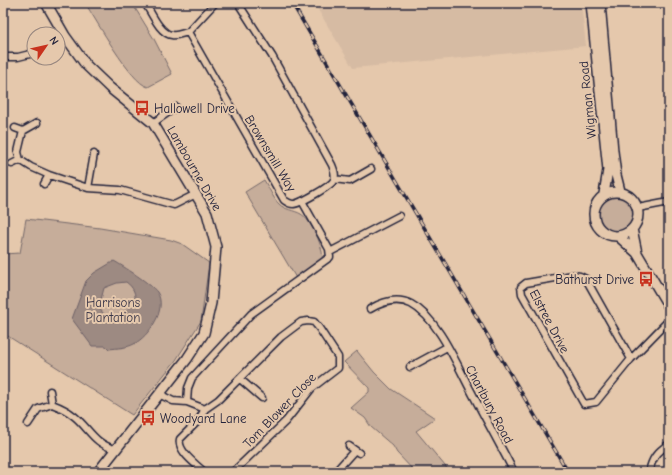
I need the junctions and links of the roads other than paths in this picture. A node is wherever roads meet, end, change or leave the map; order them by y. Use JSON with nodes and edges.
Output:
{"nodes":[{"id":1,"x":46,"y":3,"type":"edge"},
{"id":2,"x":145,"y":3,"type":"edge"},
{"id":3,"x":215,"y":3,"type":"edge"},
{"id":4,"x":238,"y":3,"type":"edge"},
{"id":5,"x":591,"y":3,"type":"edge"},
{"id":6,"x":600,"y":3,"type":"edge"},
{"id":7,"x":57,"y":26,"type":"edge"},
{"id":8,"x":188,"y":32,"type":"junction"},
{"id":9,"x":66,"y":42,"type":"edge"},
{"id":10,"x":26,"y":56,"type":"edge"},
{"id":11,"x":3,"y":57,"type":"edge"},
{"id":12,"x":176,"y":107,"type":"dead end"},
{"id":13,"x":37,"y":123,"type":"dead end"},
{"id":14,"x":153,"y":123,"type":"junction"},
{"id":15,"x":15,"y":128,"type":"dead end"},
{"id":16,"x":23,"y":131,"type":"junction"},
{"id":17,"x":94,"y":154,"type":"dead end"},
{"id":18,"x":20,"y":160,"type":"junction"},
{"id":19,"x":12,"y":164,"type":"dead end"},
{"id":20,"x":371,"y":169,"type":"dead end"},
{"id":21,"x":49,"y":175,"type":"junction"},
{"id":22,"x":334,"y":179,"type":"junction"},
{"id":23,"x":44,"y":184,"type":"dead end"},
{"id":24,"x":88,"y":188,"type":"junction"},
{"id":25,"x":620,"y":192,"type":"junction"},
{"id":26,"x":196,"y":194,"type":"junction"},
{"id":27,"x":604,"y":194,"type":"junction"},
{"id":28,"x":302,"y":201,"type":"junction"},
{"id":29,"x":669,"y":202,"type":"edge"},
{"id":30,"x":638,"y":208,"type":"junction"},
{"id":31,"x":399,"y":216,"type":"dead end"},
{"id":32,"x":632,"y":229,"type":"junction"},
{"id":33,"x":618,"y":236,"type":"junction"},
{"id":34,"x":330,"y":253,"type":"junction"},
{"id":35,"x":637,"y":253,"type":"junction"},
{"id":36,"x":669,"y":307,"type":"edge"},
{"id":37,"x":370,"y":309,"type":"dead end"},
{"id":38,"x":669,"y":320,"type":"edge"},
{"id":39,"x":447,"y":347,"type":"junction"},
{"id":40,"x":631,"y":359,"type":"junction"},
{"id":41,"x":410,"y":367,"type":"dead end"},
{"id":42,"x":240,"y":379,"type":"junction"},
{"id":43,"x":50,"y":391,"type":"dead end"},
{"id":44,"x":159,"y":394,"type":"junction"},
{"id":45,"x":262,"y":398,"type":"dead end"},
{"id":46,"x":187,"y":402,"type":"junction"},
{"id":47,"x":52,"y":404,"type":"junction"},
{"id":48,"x":205,"y":409,"type":"junction"},
{"id":49,"x":28,"y":424,"type":"dead end"},
{"id":50,"x":669,"y":444,"type":"edge"},
{"id":51,"x":115,"y":449,"type":"junction"},
{"id":52,"x":354,"y":450,"type":"dead end"},
{"id":53,"x":98,"y":472,"type":"edge"},
{"id":54,"x":204,"y":472,"type":"edge"},
{"id":55,"x":233,"y":472,"type":"edge"},
{"id":56,"x":335,"y":472,"type":"edge"},
{"id":57,"x":514,"y":472,"type":"edge"},
{"id":58,"x":649,"y":472,"type":"edge"}],
"edges":[{"from":1,"to":7,"type":"street","name":"Lambourne Drive"},
{"from":2,"to":8,"type":"street"},
{"from":3,"to":8,"type":"street"},
{"from":4,"to":22,"type":"street"},
{"from":5,"to":27,"type":"street","name":"Wigman Road"},
{"from":6,"to":25,"type":"street","name":"Wigman Road"},
{"from":8,"to":28,"type":"street","name":"Brownsmill Way"},
{"from":9,"to":14,"type":"street","name":"Lambourne Drive"},
{"from":10,"to":11,"type":"street"},
{"from":12,"to":14,"type":"street"},
{"from":13,"to":16,"type":"street"},
{"from":14,"to":26,"type":"street","name":"Lambourne Drive"},
{"from":15,"to":16,"type":"street"},
{"from":16,"to":18,"type":"street"},
{"from":17,"to":24,"type":"street"},
{"from":18,"to":19,"type":"street"},
{"from":18,"to":21,"type":"street"},
{"from":20,"to":22,"type":"street"},
{"from":21,"to":23,"type":"street"},
{"from":21,"to":24,"type":"street"},
{"from":22,"to":28,"type":"street","name":"Brownsmill Way"},
{"from":24,"to":26,"type":"street"},
{"from":25,"to":27,"type":"street"},
{"from":25,"to":30,"type":"street"},
{"from":26,"to":44,"type":"street","name":"Lambourne Drive"},
{"from":27,"to":33,"type":"street"},
{"from":28,"to":34,"type":"street","name":"Brownsmill Way"},
{"from":29,"to":30,"type":"street"},
{"from":30,"to":32,"type":"street"},
{"from":31,"to":34,"type":"street"},
{"from":32,"to":33,"type":"street"},
{"from":32,"to":35,"type":"street"},
{"from":33,"to":35,"type":"street"},
{"from":34,"to":46,"type":"street"},
{"from":35,"to":36,"type":"street"},
{"from":37,"to":39,"type":"street","name":"Charlbury Road"},
{"from":38,"to":40,"type":"street","name":"Elstree Drive"},
{"from":39,"to":41,"type":"street"},
{"from":39,"to":57,"type":"street","name":"Charlbury Road"},
{"from":40,"to":40,"type":"street","name":"Elstree Drive"},
{"from":42,"to":45,"type":"street","name":"Tom Blower Close"},
{"from":42,"to":48,"type":"street","name":"Tom Blower Close"},
{"from":42,"to":55,"type":"street","name":"Tom Blower Close"},
{"from":43,"to":47,"type":"street"},
{"from":44,"to":46,"type":"street"},
{"from":44,"to":51,"type":"street","name":"Lambourne Drive"},
{"from":46,"to":48,"type":"street"},
{"from":47,"to":49,"type":"street"},
{"from":47,"to":51,"type":"street"},
{"from":48,"to":54,"type":"street","name":"Tom Blower Close"},
{"from":50,"to":58,"type":"street"},
{"from":51,"to":53,"type":"street","name":"Lambourne Drive"},
{"from":52,"to":56,"type":"street"}]}
